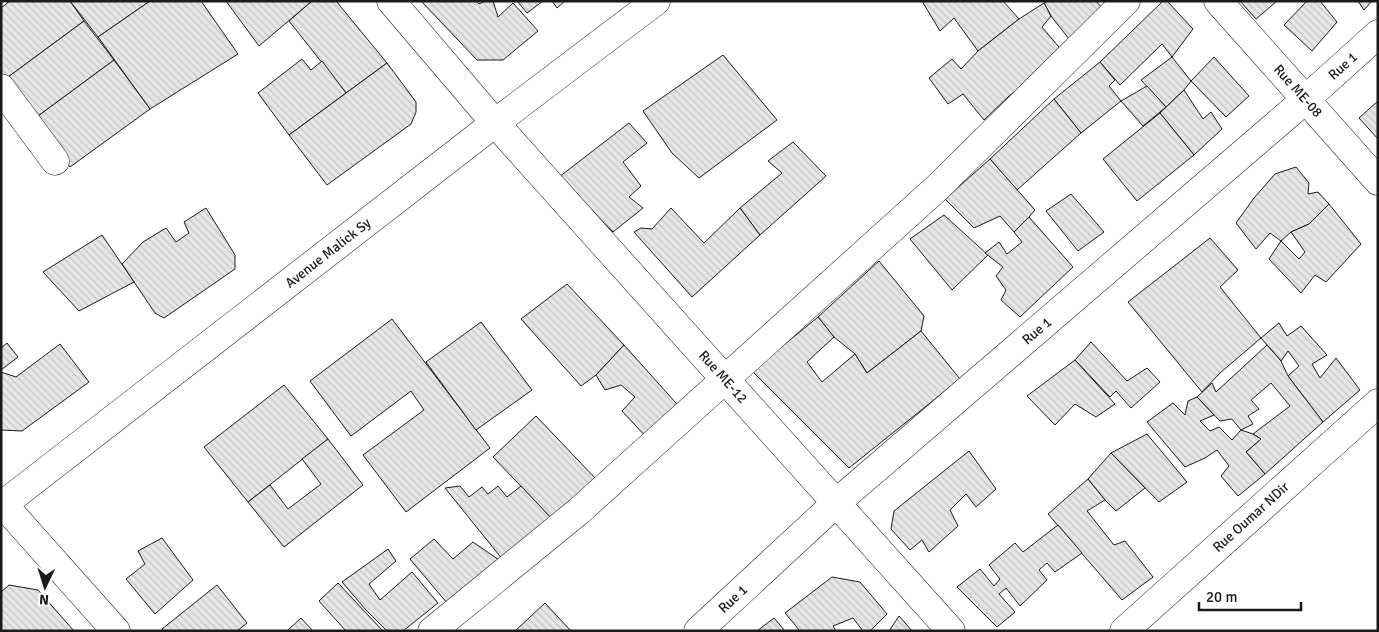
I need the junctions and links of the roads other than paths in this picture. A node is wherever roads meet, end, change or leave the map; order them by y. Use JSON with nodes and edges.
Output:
{"nodes":[{"id":1,"x":391,"y":1,"type":"edge"},
{"id":2,"x":656,"y":1,"type":"edge"},
{"id":3,"x":1126,"y":1,"type":"edge"},
{"id":4,"x":1218,"y":1,"type":"edge"},
{"id":5,"x":1378,"y":34,"type":"edge"},
{"id":6,"x":1,"y":88,"type":"edge"},
{"id":7,"x":1306,"y":100,"type":"junction"},
{"id":8,"x":495,"y":123,"type":"junction"},
{"id":9,"x":55,"y":161,"type":"dead end"},
{"id":10,"x":1378,"y":181,"type":"edge"},
{"id":11,"x":724,"y":379,"type":"junction"},
{"id":12,"x":1378,"y":403,"type":"edge"},
{"id":13,"x":836,"y":503,"type":"junction"},
{"id":14,"x":2,"y":504,"type":"edge"},
{"id":15,"x":116,"y":631,"type":"edge"},
{"id":16,"x":432,"y":631,"type":"edge"},
{"id":17,"x":698,"y":631,"type":"edge"},
{"id":18,"x":952,"y":631,"type":"edge"},
{"id":19,"x":1124,"y":631,"type":"edge"}],
"edges":[{"from":1,"to":8,"type":"street","name":"Rue ME-12"},
{"from":2,"to":8,"type":"street","name":"Avenue Malick Sy"},
{"from":3,"to":11,"type":"street"},
{"from":4,"to":7,"type":"street","name":"Rue ME-08"},
{"from":5,"to":7,"type":"street","name":"Rue 1"},
{"from":6,"to":9,"type":"street"},
{"from":7,"to":10,"type":"street","name":"Rue ME-08"},
{"from":7,"to":13,"type":"street","name":"Rue 1"},
{"from":8,"to":11,"type":"street","name":"Rue ME-12"},
{"from":8,"to":14,"type":"street","name":"Avenue Malick Sy"},
{"from":11,"to":13,"type":"street","name":"Rue ME-12"},
{"from":11,"to":16,"type":"street"},
{"from":12,"to":19,"type":"street","name":"Rue Oumar NDir"},
{"from":13,"to":17,"type":"street","name":"Rue 1"},
{"from":13,"to":18,"type":"street","name":"Rue ME-12"},
{"from":14,"to":15,"type":"street"}]}
